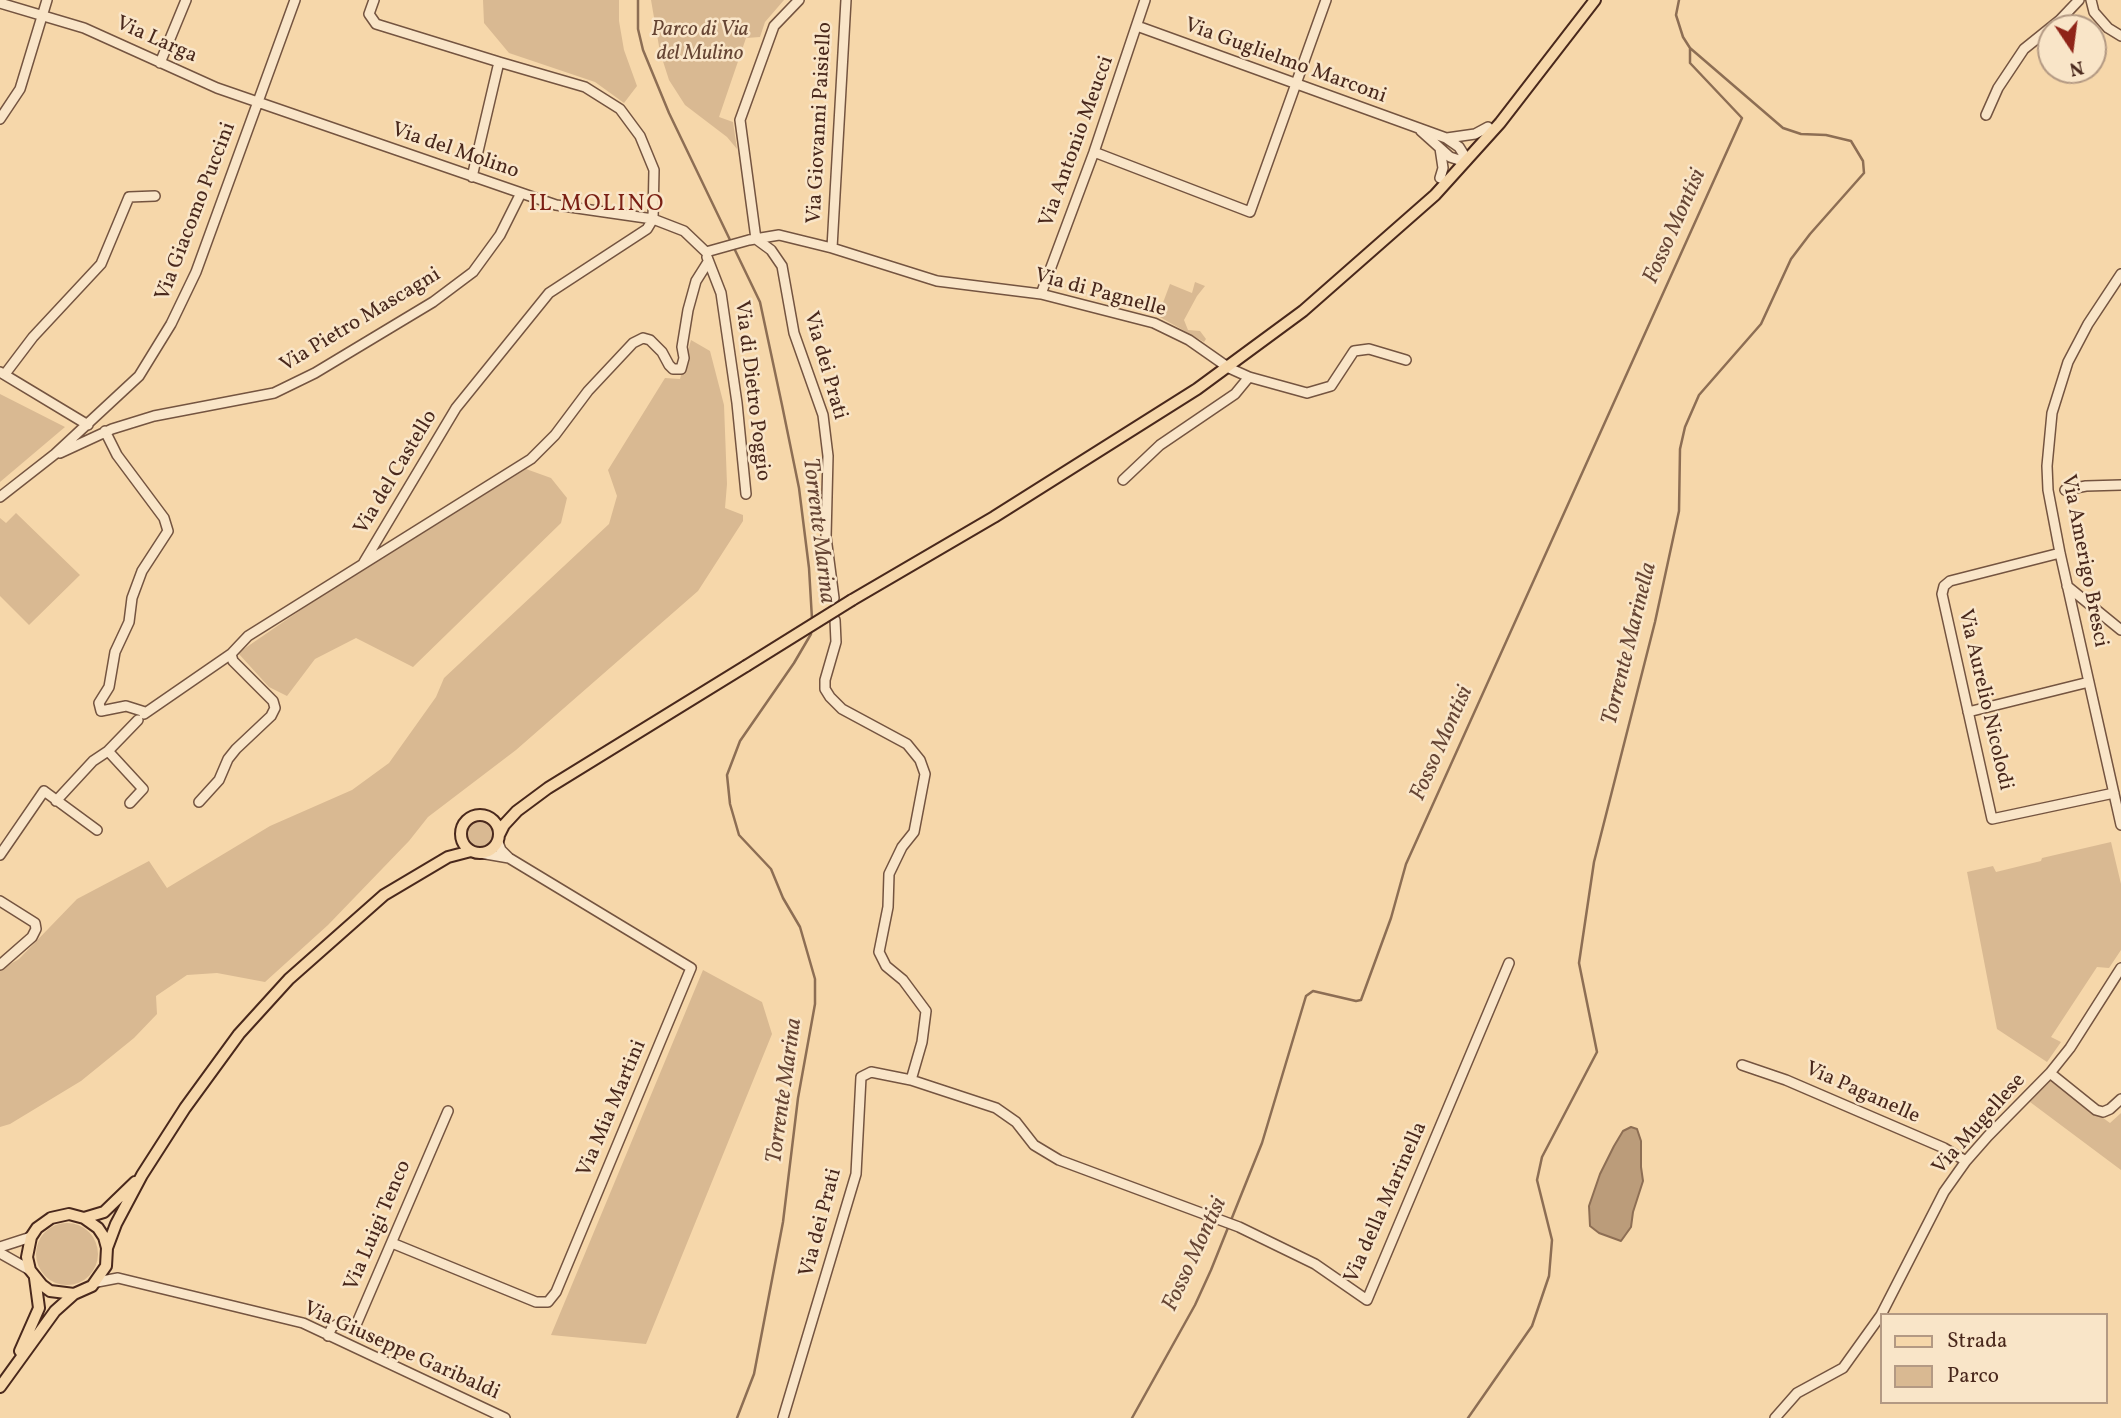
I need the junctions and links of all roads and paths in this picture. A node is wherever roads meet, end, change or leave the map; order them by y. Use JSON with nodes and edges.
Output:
{"nodes":[{"id":1,"x":47,"y":0,"type":"edge"},
{"id":2,"x":186,"y":0,"type":"edge"},
{"id":3,"x":295,"y":0,"type":"edge"},
{"id":4,"x":374,"y":0,"type":"edge"},
{"id":5,"x":799,"y":0,"type":"edge"},
{"id":6,"x":846,"y":0,"type":"edge"},
{"id":7,"x":1145,"y":0,"type":"edge"},
{"id":8,"x":1325,"y":0,"type":"edge"},
{"id":9,"x":1595,"y":0,"type":"edge"},
{"id":10,"x":2079,"y":0,"type":"edge"},
{"id":11,"x":2091,"y":0,"type":"edge"},
{"id":12,"x":0,"y":3,"type":"edge"},
{"id":13,"x":41,"y":16,"type":"junction"},
{"id":14,"x":1137,"y":26,"type":"junction"},
{"id":15,"x":2121,"y":36,"type":"edge"},
{"id":16,"x":499,"y":62,"type":"junction"},
{"id":17,"x":160,"y":64,"type":"junction"},
{"id":18,"x":1296,"y":85,"type":"junction"},
{"id":19,"x":1517,"y":99,"type":"junction"},
{"id":20,"x":257,"y":102,"type":"junction"},
{"id":21,"x":1986,"y":115,"type":"dead end"},
{"id":22,"x":0,"y":119,"type":"edge"},
{"id":23,"x":1488,"y":127,"type":"junction"},
{"id":24,"x":1421,"y":131,"type":"junction"},
{"id":25,"x":1446,"y":138,"type":"junction"},
{"id":26,"x":1440,"y":148,"type":"junction"},
{"id":27,"x":1094,"y":152,"type":"junction"},
{"id":28,"x":1462,"y":158,"type":"junction"},
{"id":29,"x":472,"y":177,"type":"junction"},
{"id":30,"x":1440,"y":178,"type":"junction"},
{"id":31,"x":522,"y":193,"type":"junction"},
{"id":32,"x":155,"y":196,"type":"dead end"},
{"id":33,"x":653,"y":219,"type":"junction"},
{"id":34,"x":1406,"y":219,"type":"junction"},
{"id":35,"x":752,"y":239,"type":"junction"},
{"id":36,"x":832,"y":248,"type":"junction"},
{"id":37,"x":709,"y":255,"type":"junction"},
{"id":38,"x":2121,"y":274,"type":"edge"},
{"id":39,"x":1041,"y":294,"type":"junction"},
{"id":40,"x":1406,"y":360,"type":"dead end"},
{"id":41,"x":1229,"y":368,"type":"junction"},
{"id":42,"x":2,"y":373,"type":"edge"},
{"id":43,"x":1249,"y":377,"type":"junction"},
{"id":44,"x":88,"y":425,"type":"junction"},
{"id":45,"x":105,"y":431,"type":"junction"},
{"id":46,"x":55,"y":454,"type":"junction"},
{"id":47,"x":1123,"y":480,"type":"dead end"},
{"id":48,"x":2121,"y":485,"type":"edge"},
{"id":49,"x":2065,"y":490,"type":"dead end"},
{"id":50,"x":746,"y":494,"type":"dead end"},
{"id":51,"x":0,"y":497,"type":"edge"},
{"id":52,"x":2060,"y":553,"type":"junction"},
{"id":53,"x":365,"y":562,"type":"junction"},
{"id":54,"x":2067,"y":586,"type":"junction"},
{"id":55,"x":834,"y":598,"type":"dead end"},
{"id":56,"x":835,"y":620,"type":"dead end"},
{"id":57,"x":2121,"y":630,"type":"edge"},
{"id":58,"x":231,"y":654,"type":"junction"},
{"id":59,"x":2089,"y":682,"type":"junction"},
{"id":60,"x":1968,"y":712,"type":"junction"},
{"id":61,"x":142,"y":715,"type":"junction"},
{"id":62,"x":108,"y":751,"type":"junction"},
{"id":63,"x":2114,"y":793,"type":"junction"},
{"id":64,"x":56,"y":801,"type":"junction"},
{"id":65,"x":199,"y":802,"type":"dead end"},
{"id":66,"x":130,"y":803,"type":"dead end"},
{"id":67,"x":517,"y":811,"type":"junction"},
{"id":68,"x":488,"y":816,"type":"junction"},
{"id":69,"x":2121,"y":825,"type":"edge"},
{"id":70,"x":97,"y":830,"type":"dead end"},
{"id":71,"x":461,"y":833,"type":"junction"},
{"id":72,"x":498,"y":839,"type":"junction"},
{"id":73,"x":476,"y":852,"type":"junction"},
{"id":74,"x":0,"y":855,"type":"edge"},
{"id":75,"x":448,"y":856,"type":"junction"},
{"id":76,"x":509,"y":858,"type":"junction"},
{"id":77,"x":0,"y":901,"type":"edge"},
{"id":78,"x":1509,"y":962,"type":"dead end"},
{"id":79,"x":0,"y":965,"type":"edge"},
{"id":80,"x":2121,"y":968,"type":"edge"},
{"id":81,"x":1742,"y":1065,"type":"dead end"},
{"id":82,"x":2050,"y":1073,"type":"junction"},
{"id":83,"x":911,"y":1080,"type":"junction"},
{"id":84,"x":2121,"y":1099,"type":"edge"},
{"id":85,"x":447,"y":1111,"type":"dead end"},
{"id":86,"x":1966,"y":1161,"type":"junction"},
{"id":87,"x":142,"y":1175,"type":"junction"},
{"id":88,"x":84,"y":1218,"type":"junction"},
{"id":89,"x":31,"y":1237,"type":"junction"},
{"id":90,"x":391,"y":1243,"type":"junction"},
{"id":91,"x":0,"y":1247,"type":"edge"},
{"id":92,"x":0,"y":1253,"type":"edge"},
{"id":93,"x":107,"y":1253,"type":"junction"},
{"id":94,"x":32,"y":1274,"type":"junction"},
{"id":95,"x":118,"y":1278,"type":"junction"},
{"id":96,"x":97,"y":1282,"type":"junction"},
{"id":97,"x":74,"y":1294,"type":"junction"},
{"id":98,"x":1882,"y":1313,"type":"edge"},
{"id":99,"x":1880,"y":1316,"type":"edge"},
{"id":100,"x":328,"y":1336,"type":"junction"},
{"id":101,"x":15,"y":1363,"type":"junction"},
{"id":102,"x":0,"y":1387,"type":"edge"},
{"id":103,"x":505,"y":1418,"type":"edge"},
{"id":104,"x":783,"y":1418,"type":"edge"},
{"id":105,"x":1776,"y":1418,"type":"edge"}],
"edges":[{"from":1,"to":13,"type":"street"},
{"from":2,"to":17,"type":"street"},
{"from":3,"to":20,"type":"street","name":"Via Giacomo Puccini"},
{"from":4,"to":16,"type":"street"},
{"from":5,"to":35,"type":"street"},
{"from":6,"to":36,"type":"street","name":"Via Giovanni Paisiello"},
{"from":7,"to":14,"type":"street","name":"Via Antonio Meucci"},
{"from":8,"to":18,"type":"street"},
{"from":9,"to":19,"type":"main road"},
{"from":10,"to":21,"type":"street"},
{"from":11,"to":15,"type":"street"},
{"from":12,"to":13,"type":"street","name":"Via Larga"},
{"from":13,"to":17,"type":"street","name":"Via Larga"},
{"from":13,"to":22,"type":"street"},
{"from":14,"to":18,"type":"street","name":"Via Guglielmo Marconi"},
{"from":14,"to":27,"type":"street","name":"Via Antonio Meucci"},
{"from":16,"to":29,"type":"street"},
{"from":16,"to":33,"type":"street"},
{"from":17,"to":20,"type":"street","name":"Via Larga"},
{"from":18,"to":24,"type":"street","name":"Via Guglielmo Marconi"},
{"from":18,"to":27,"type":"street"},
{"from":19,"to":23,"type":"main road"},
{"from":19,"to":28,"type":"main road"},
{"from":20,"to":29,"type":"street","name":"Via del Molino"},
{"from":20,"to":44,"type":"street","name":"Via Giacomo Puccini"},
{"from":23,"to":25,"type":"street","name":"Via Guglielmo Marconi"},
{"from":23,"to":28,"type":"main road"},
{"from":24,"to":25,"type":"street","name":"Via Guglielmo Marconi"},
{"from":24,"to":26,"type":"street","name":"Via Guglielmo Marconi"},
{"from":25,"to":28,"type":"street","name":"Via Guglielmo Marconi"},
{"from":26,"to":28,"type":"street","name":"Via Guglielmo Marconi"},
{"from":26,"to":30,"type":"street"},
{"from":27,"to":39,"type":"street","name":"Via Antonio Meucci"},
{"from":28,"to":30,"type":"main road"},
{"from":28,"to":34,"type":"main road"},
{"from":29,"to":31,"type":"street","name":"Via del Molino"},
{"from":30,"to":34,"type":"main road"},
{"from":31,"to":33,"type":"street","name":"Via del Molino"},
{"from":31,"to":45,"type":"street","name":"Via Pietro Mascagni"},
{"from":32,"to":42,"type":"street"},
{"from":33,"to":37,"type":"street","name":"Via del Molino"},
{"from":33,"to":53,"type":"street","name":"Via del Castello"},
{"from":34,"to":41,"type":"main road"},
{"from":35,"to":36,"type":"street","name":"Via di Pagnelle"},
{"from":35,"to":37,"type":"street"},
{"from":35,"to":55,"type":"street","name":"Via dei Prati"},
{"from":36,"to":39,"type":"street","name":"Via di Pagnelle"},
{"from":37,"to":50,"type":"street","name":"Via di Dietro Poggio"},
{"from":37,"to":53,"type":"street"},
{"from":38,"to":52,"type":"street","name":"Via Amerigo Bresci"},
{"from":39,"to":41,"type":"street","name":"Via di Pagnelle"},
{"from":40,"to":43,"type":"street","name":"Via di Pagnelle"},
{"from":41,"to":43,"type":"street","name":"Via di Pagnelle"},
{"from":41,"to":67,"type":"main road","bridge":true},
{"from":42,"to":44,"type":"street"},
{"from":43,"to":47,"type":"street"},
{"from":44,"to":46,"type":"street","name":"Via Giacomo Puccini"},
{"from":45,"to":46,"type":"street","name":"Via Pietro Mascagni"},
{"from":45,"to":61,"type":"street"},
{"from":46,"to":51,"type":"street","name":"Via Giacomo Puccini"},
{"from":48,"to":49,"type":"street"},
{"from":52,"to":54,"type":"street","name":"Via Amerigo Bresci"},
{"from":52,"to":60,"type":"street","name":"Via Aurelio Nicolodi"},
{"from":53,"to":58,"type":"street","name":"Via del Castello"},
{"from":54,"to":57,"type":"street"},
{"from":54,"to":59,"type":"street","name":"Via Amerigo Bresci"},
{"from":56,"to":83,"type":"street"},
{"from":58,"to":61,"type":"street","name":"Via del Castello"},
{"from":58,"to":65,"type":"street"},
{"from":59,"to":60,"type":"street"},
{"from":59,"to":63,"type":"street","name":"Via Amerigo Bresci"},
{"from":60,"to":63,"type":"street","name":"Via Aurelio Nicolodi"},
{"from":61,"to":62,"type":"street","name":"Via del Castello"},
{"from":62,"to":64,"type":"street","name":"Via del Castello"},
{"from":62,"to":66,"type":"street"},
{"from":63,"to":69,"type":"street","name":"Via Amerigo Bresci"},
{"from":64,"to":70,"type":"street"},
{"from":64,"to":74,"type":"street"},
{"from":67,"to":68,"type":"main road"},
{"from":67,"to":72,"type":"main road"},
{"from":68,"to":71,"type":"main road"},
{"from":68,"to":72,"type":"main road"},
{"from":71,"to":73,"type":"main road"},
{"from":71,"to":75,"type":"main road"},
{"from":72,"to":73,"type":"main road"},
{"from":72,"to":76,"type":"street","name":"Via Mia Martini"},
{"from":73,"to":75,"type":"main road"},
{"from":73,"to":76,"type":"street","name":"Via Mia Martini"},
{"from":75,"to":87,"type":"main road"},
{"from":76,"to":90,"type":"street","name":"Via Mia Martini"},
{"from":77,"to":79,"type":"street"},
{"from":78,"to":83,"type":"street","name":"Via della Marinella"},
{"from":80,"to":82,"type":"street","name":"Via Mugellese"},
{"from":81,"to":86,"type":"street","name":"Via Paganelle"},
{"from":82,"to":84,"type":"street"},
{"from":82,"to":86,"type":"street","name":"Via Mugellese"},
{"from":83,"to":104,"type":"street","name":"Via dei Prati"},
{"from":85,"to":90,"type":"street","name":"Via Luigi Tenco"},
{"from":86,"to":98,"type":"street","name":"Via Mugellese"},
{"from":87,"to":88,"type":"main road"},
{"from":87,"to":93,"type":"main road"},
{"from":88,"to":89,"type":"main road"},
{"from":88,"to":93,"type":"main road"},
{"from":89,"to":91,"type":"street"},
{"from":89,"to":94,"type":"main road"},
{"from":90,"to":100,"type":"street","name":"Via Luigi Tenco"},
{"from":92,"to":94,"type":"street"},
{"from":93,"to":95,"type":"street"},
{"from":93,"to":96,"type":"main road"},
{"from":94,"to":97,"type":"main road"},
{"from":94,"to":101,"type":"main road"},
{"from":95,"to":96,"type":"street","name":"Via Giuseppe Garibaldi"},
{"from":95,"to":100,"type":"street","name":"Via Giuseppe Garibaldi"},
{"from":96,"to":97,"type":"main road"},
{"from":97,"to":101,"type":"main road"},
{"from":99,"to":105,"type":"street","name":"Via Mugellese"},
{"from":100,"to":103,"type":"street","name":"Via Giuseppe Garibaldi"},
{"from":101,"to":102,"type":"main road"}]}
